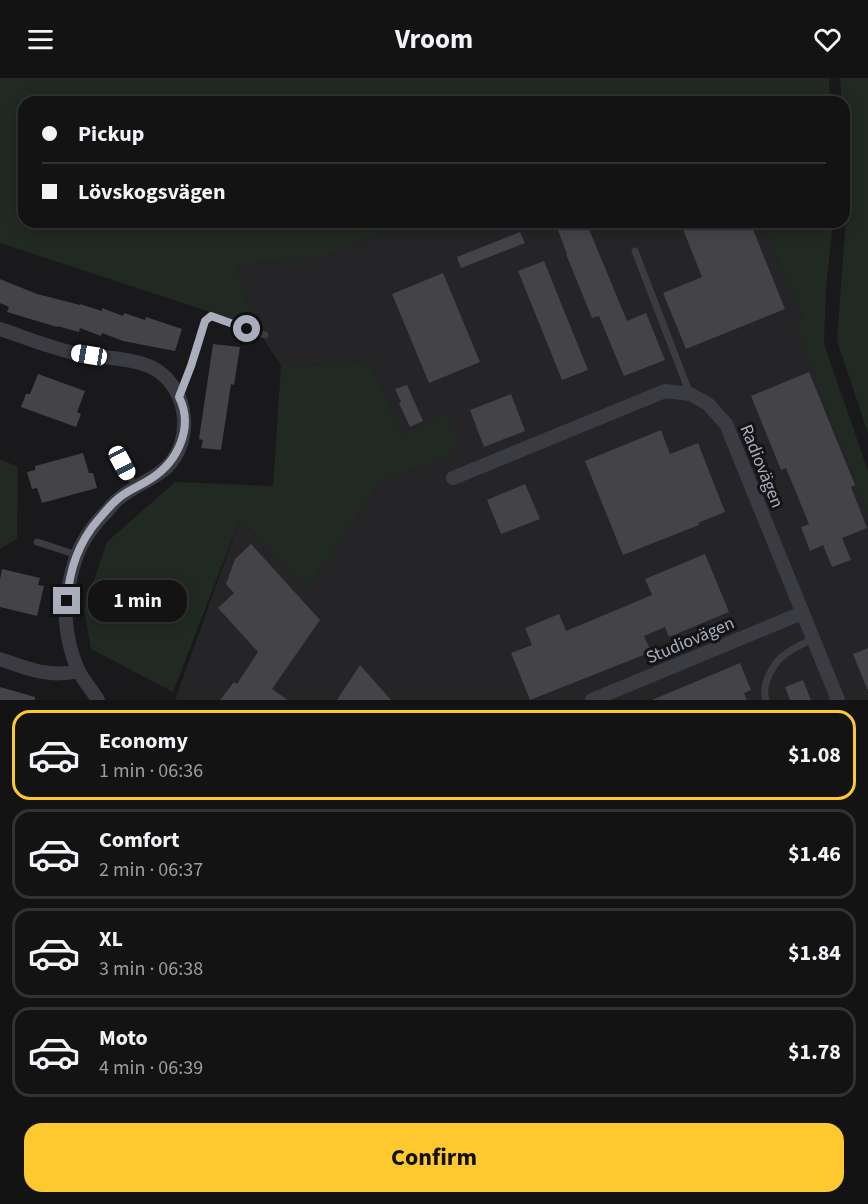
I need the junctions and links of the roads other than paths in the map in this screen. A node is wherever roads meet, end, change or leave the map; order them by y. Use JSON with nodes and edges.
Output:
{"nodes":[{"id":1,"x":634,"y":251,"type":"dead end"},
{"id":2,"x":0,"y":329,"type":"edge"},
{"id":3,"x":265,"y":335,"type":"dead end"},
{"id":4,"x":690,"y":394,"type":"junction"},
{"id":5,"x":179,"y":397,"type":"junction"},
{"id":6,"x":116,"y":452,"type":"dead end"},
{"id":7,"x":453,"y":478,"type":"dead end"},
{"id":8,"x":136,"y":488,"type":"junction"},
{"id":9,"x":37,"y":542,"type":"dead end"},
{"id":10,"x":77,"y":556,"type":"junction"},
{"id":11,"x":802,"y":613,"type":"junction"},
{"id":12,"x":813,"y":639,"type":"junction"},
{"id":13,"x":0,"y":659,"type":"edge"},
{"id":14,"x":79,"y":671,"type":"junction"},
{"id":15,"x":98,"y":700,"type":"edge"},
{"id":16,"x":592,"y":700,"type":"edge"},
{"id":17,"x":766,"y":700,"type":"edge"},
{"id":18,"x":838,"y":700,"type":"edge"}],
"edges":[{"from":1,"to":4,"type":"lane"},
{"from":2,"to":5,"type":"street"},
{"from":3,"to":5,"type":"lane"},
{"from":4,"to":7,"type":"street"},
{"from":4,"to":11,"type":"street","name":"Radiovägen"},
{"from":5,"to":8,"type":"street"},
{"from":6,"to":8,"type":"lane"},
{"from":8,"to":10,"type":"street"},
{"from":9,"to":10,"type":"lane"},
{"from":10,"to":14,"type":"street"},
{"from":11,"to":12,"type":"street","name":"Radiovägen"},
{"from":11,"to":16,"type":"street","name":"Studiovägen"},
{"from":12,"to":17,"type":"lane"},
{"from":12,"to":18,"type":"street","name":"Radiovägen"},
{"from":13,"to":14,"type":"street"},
{"from":14,"to":15,"type":"street"}]}
